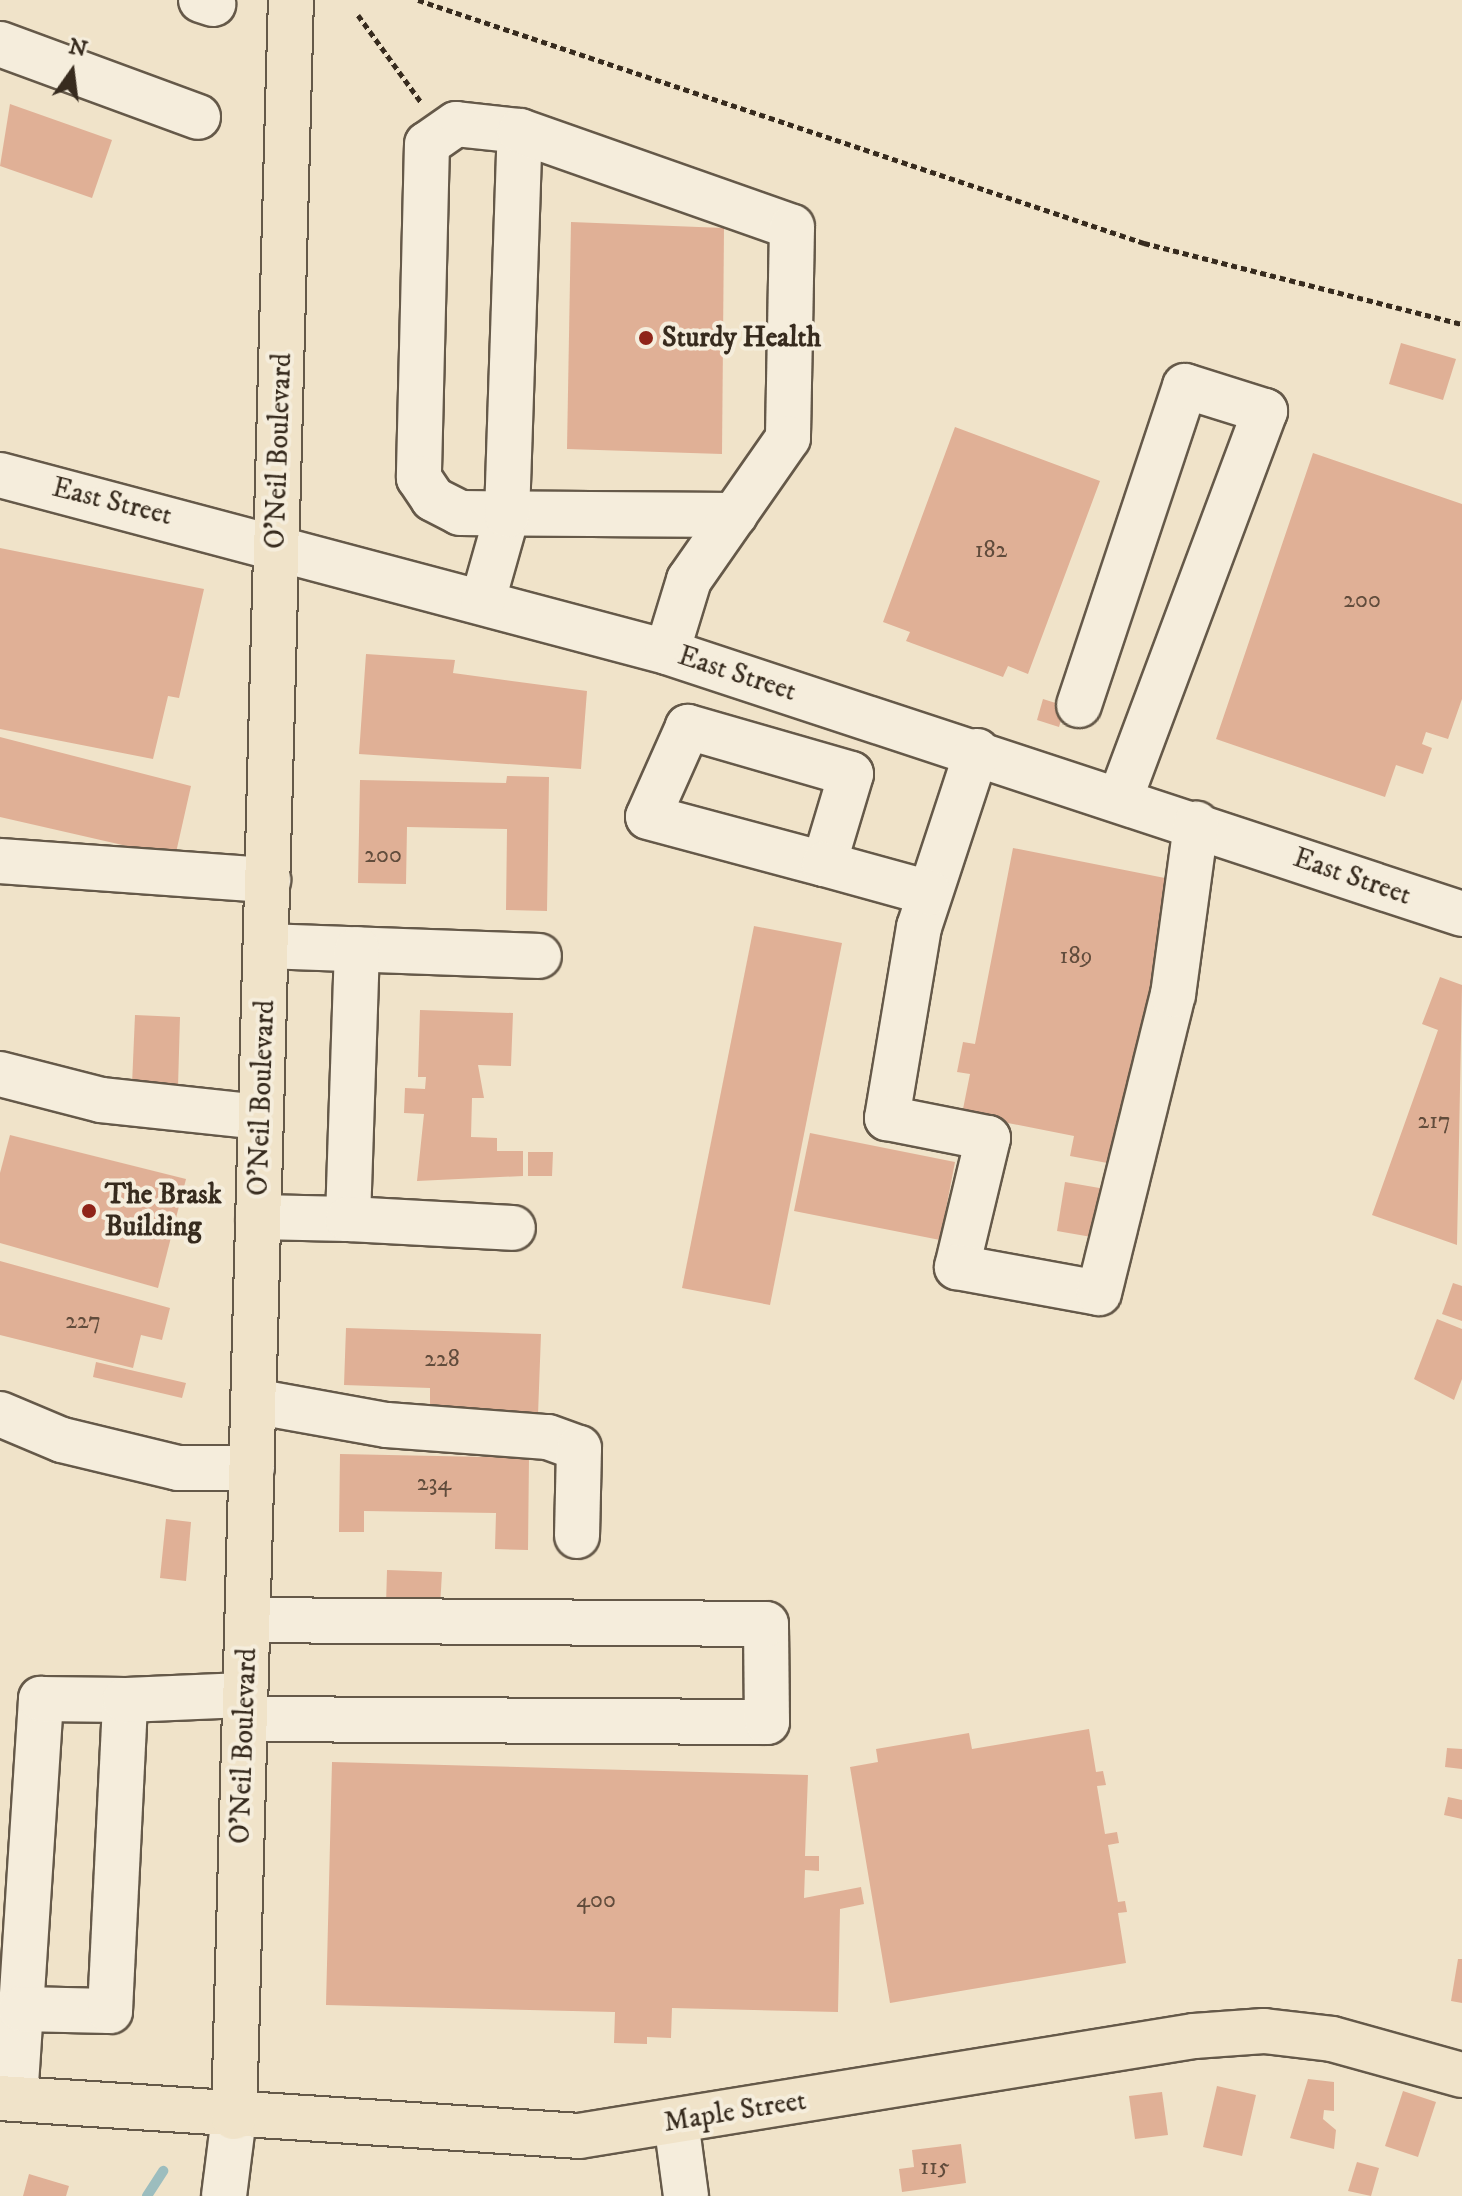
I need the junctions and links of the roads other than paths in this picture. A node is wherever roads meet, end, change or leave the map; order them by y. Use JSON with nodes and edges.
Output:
{"nodes":[{"id":1,"x":291,"y":0,"type":"edge"},
{"id":2,"x":0,"y":44,"type":"edge"},
{"id":3,"x":198,"y":117,"type":"dead end"},
{"id":4,"x":520,"y":131,"type":"junction"},
{"id":5,"x":0,"y":475,"type":"edge"},
{"id":6,"x":507,"y":515,"type":"junction"},
{"id":7,"x":735,"y":515,"type":"junction"},
{"id":8,"x":277,"y":543,"type":"junction"},
{"id":9,"x":483,"y":600,"type":"junction"},
{"id":10,"x":667,"y":652,"type":"junction"},
{"id":11,"x":1079,"y":705,"type":"dead end"},
{"id":12,"x":977,"y":751,"type":"junction"},
{"id":13,"x":1120,"y":798,"type":"junction"},
{"id":14,"x":1196,"y":824,"type":"junction"},
{"id":15,"x":0,"y":861,"type":"edge"},
{"id":16,"x":824,"y":864,"type":"dead end"},
{"id":17,"x":268,"y":880,"type":"junction"},
{"id":18,"x":929,"y":893,"type":"junction"},
{"id":19,"x":1462,"y":914,"type":"edge"},
{"id":20,"x":266,"y":946,"type":"junction"},
{"id":21,"x":357,"y":949,"type":"junction"},
{"id":22,"x":539,"y":956,"type":"dead end"},
{"id":23,"x":0,"y":1074,"type":"edge"},
{"id":24,"x":261,"y":1117,"type":"junction"},
{"id":25,"x":258,"y":1217,"type":"junction"},
{"id":26,"x":348,"y":1219,"type":"junction"},
{"id":27,"x":513,"y":1228,"type":"dead end"},
{"id":28,"x":253,"y":1401,"type":"junction"},
{"id":29,"x":0,"y":1414,"type":"edge"},
{"id":30,"x":252,"y":1468,"type":"junction"},
{"id":31,"x":577,"y":1536,"type":"dead end"},
{"id":32,"x":247,"y":1620,"type":"junction"},
{"id":33,"x":125,"y":1700,"type":"junction"},
{"id":34,"x":245,"y":1707,"type":"junction"},
{"id":35,"x":13,"y":1928,"type":"edge"},
{"id":36,"x":14,"y":2000,"type":"edge"},
{"id":37,"x":1462,"y":2075,"type":"edge"},
{"id":38,"x":7,"y":2099,"type":"edge"},
{"id":39,"x":234,"y":2117,"type":"junction"},
{"id":40,"x":676,"y":2121,"type":"junction"},
{"id":41,"x":224,"y":2196,"type":"edge"},
{"id":42,"x":686,"y":2196,"type":"edge"}],
"edges":[{"from":1,"to":8,"type":"main road","name":"O'Neil Boulevard"},
{"from":2,"to":3,"type":"street"},
{"from":4,"to":6,"type":"street"},
{"from":4,"to":6,"type":"street"},
{"from":4,"to":7,"type":"street"},
{"from":5,"to":8,"type":"street","name":"East Street"},
{"from":6,"to":7,"type":"street"},
{"from":6,"to":9,"type":"street"},
{"from":7,"to":10,"type":"street"},
{"from":8,"to":9,"type":"street","name":"East Street"},
{"from":8,"to":17,"type":"main road","name":"O'Neil Boulevard"},
{"from":9,"to":10,"type":"street","name":"East Street"},
{"from":10,"to":12,"type":"street","name":"East Street"},
{"from":11,"to":13,"type":"street"},
{"from":12,"to":13,"type":"street","name":"East Street"},
{"from":12,"to":18,"type":"street"},
{"from":13,"to":14,"type":"street","name":"East Street"},
{"from":14,"to":18,"type":"street"},
{"from":14,"to":19,"type":"street","name":"East Street"},
{"from":15,"to":17,"type":"street"},
{"from":16,"to":18,"type":"street"},
{"from":17,"to":20,"type":"main road","name":"O'Neil Boulevard"},
{"from":20,"to":21,"type":"street"},
{"from":20,"to":24,"type":"main road","name":"O'Neil Boulevard"},
{"from":21,"to":22,"type":"street"},
{"from":21,"to":26,"type":"street"},
{"from":23,"to":24,"type":"street"},
{"from":24,"to":25,"type":"main road","name":"O'Neil Boulevard"},
{"from":25,"to":26,"type":"street"},
{"from":25,"to":28,"type":"main road","name":"O'Neil Boulevard"},
{"from":26,"to":27,"type":"street"},
{"from":28,"to":30,"type":"main road","name":"O'Neil Boulevard"},
{"from":28,"to":31,"type":"street"},
{"from":29,"to":30,"type":"street"},
{"from":30,"to":32,"type":"main road","name":"O'Neil Boulevard"},
{"from":32,"to":34,"type":"main road","name":"O'Neil Boulevard"},
{"from":32,"to":34,"type":"street"},
{"from":33,"to":34,"type":"street"},
{"from":33,"to":35,"type":"street"},
{"from":33,"to":36,"type":"street"},
{"from":34,"to":39,"type":"main road","name":"O'Neil Boulevard"},
{"from":35,"to":36,"type":"street"},
{"from":36,"to":38,"type":"street"},
{"from":37,"to":40,"type":"main road","name":"Maple Street"},
{"from":38,"to":39,"type":"main road","name":"Maple Street"},
{"from":39,"to":40,"type":"main road","name":"Maple Street"},
{"from":39,"to":41,"type":"street","name":"O'Neil Boulevard"},
{"from":40,"to":42,"type":"street"}]}
